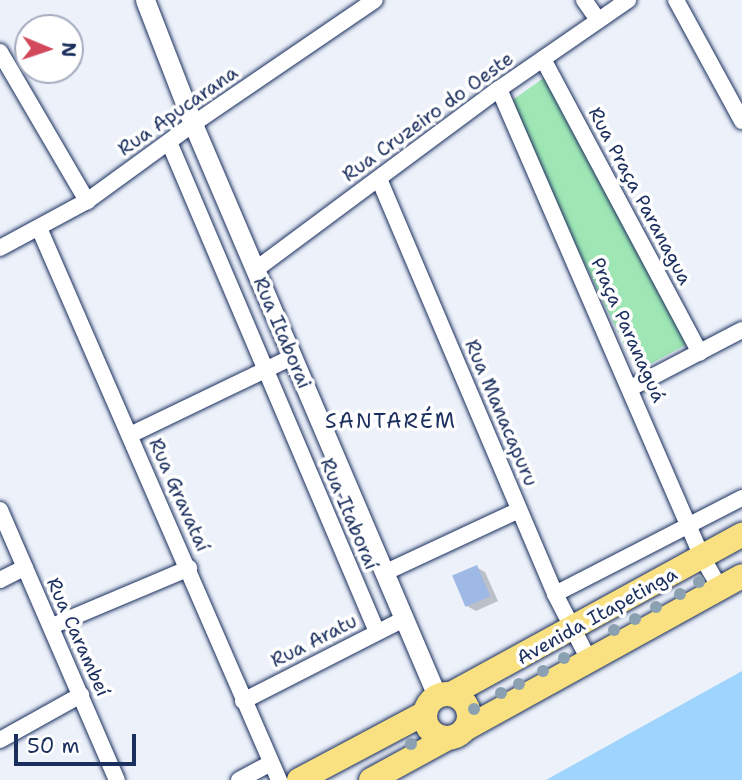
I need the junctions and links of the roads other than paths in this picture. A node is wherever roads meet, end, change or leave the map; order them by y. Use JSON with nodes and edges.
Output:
{"nodes":[{"id":1,"x":145,"y":0,"type":"edge"},
{"id":2,"x":375,"y":0,"type":"edge"},
{"id":3,"x":584,"y":0,"type":"edge"},
{"id":4,"x":628,"y":0,"type":"edge"},
{"id":5,"x":676,"y":0,"type":"edge"},
{"id":6,"x":598,"y":20,"type":"junction"},
{"id":7,"x":0,"y":52,"type":"edge"},
{"id":8,"x":543,"y":59,"type":"junction"},
{"id":9,"x":499,"y":89,"type":"junction"},
{"id":10,"x":742,"y":121,"type":"edge"},
{"id":11,"x":193,"y":124,"type":"junction"},
{"id":12,"x":169,"y":142,"type":"junction"},
{"id":13,"x":379,"y":179,"type":"junction"},
{"id":14,"x":87,"y":201,"type":"junction"},
{"id":15,"x":39,"y":228,"type":"junction"},
{"id":16,"x":0,"y":248,"type":"edge"},
{"id":17,"x":256,"y":270,"type":"junction"},
{"id":18,"x":742,"y":330,"type":"edge"},
{"id":19,"x":700,"y":353,"type":"junction"},
{"id":20,"x":292,"y":357,"type":"junction"},
{"id":21,"x":264,"y":370,"type":"junction"},
{"id":22,"x":631,"y":388,"type":"junction"},
{"id":23,"x":130,"y":435,"type":"junction"},
{"id":24,"x":742,"y":498,"type":"edge"},
{"id":25,"x":0,"y":510,"type":"edge"},
{"id":26,"x":519,"y":510,"type":"junction"},
{"id":27,"x":689,"y":527,"type":"junction"},
{"id":28,"x":742,"y":535,"type":"edge"},
{"id":29,"x":702,"y":557,"type":"junction"},
{"id":30,"x":25,"y":567,"type":"junction"},
{"id":31,"x":189,"y":568,"type":"junction"},
{"id":32,"x":384,"y":573,"type":"junction"},
{"id":33,"x":742,"y":576,"type":"edge"},
{"id":34,"x":0,"y":580,"type":"edge"},
{"id":35,"x":720,"y":588,"type":"junction"},
{"id":36,"x":555,"y":594,"type":"junction"},
{"id":37,"x":404,"y":619,"type":"junction"},
{"id":38,"x":52,"y":626,"type":"junction"},
{"id":39,"x":572,"y":629,"type":"junction"},
{"id":40,"x":377,"y":632,"type":"junction"},
{"id":41,"x":589,"y":660,"type":"junction"},
{"id":42,"x":81,"y":695,"type":"junction"},
{"id":43,"x":243,"y":701,"type":"junction"},
{"id":44,"x":437,"y":701,"type":"junction"},
{"id":45,"x":456,"y":734,"type":"junction"},
{"id":46,"x":0,"y":740,"type":"edge"},
{"id":47,"x":271,"y":763,"type":"junction"},
{"id":48,"x":117,"y":780,"type":"edge"},
{"id":49,"x":239,"y":780,"type":"edge"},
{"id":50,"x":279,"y":780,"type":"edge"},
{"id":51,"x":299,"y":780,"type":"edge"},
{"id":52,"x":371,"y":780,"type":"edge"}],
"edges":[{"from":1,"to":11,"type":"street","name":"Rua Itaborai"},
{"from":2,"to":11,"type":"street","name":"Rua Apucarana"},
{"from":3,"to":6,"type":"street"},
{"from":4,"to":6,"type":"street","name":"Rua Cruzeiro do Oeste"},
{"from":5,"to":10,"type":"street"},
{"from":6,"to":8,"type":"street","name":"Rua Cruzeiro do Oeste"},
{"from":7,"to":14,"type":"street"},
{"from":8,"to":9,"type":"street","name":"Rua Cruzeiro do Oeste"},
{"from":8,"to":19,"type":"street","name":"Rua Praça Paranagua"},
{"from":9,"to":13,"type":"street","name":"Rua Cruzeiro do Oeste"},
{"from":9,"to":22,"type":"street","name":"Praça Paranaguá"},
{"from":11,"to":12,"type":"street","name":"Rua Apucarana"},
{"from":11,"to":17,"type":"street","name":"Rua Itaborai"},
{"from":12,"to":14,"type":"street","name":"Rua Apucarana"},
{"from":12,"to":21,"type":"street","name":"Rua Itaboraí"},
{"from":13,"to":17,"type":"street","name":"Rua Cruzeiro do Oeste"},
{"from":13,"to":26,"type":"street","name":"Rua Manacapuru"},
{"from":14,"to":15,"type":"street","name":"Rua Apucarana"},
{"from":15,"to":16,"type":"street","name":"Rua Apucarana"},
{"from":15,"to":23,"type":"street","name":"Rua Gravataí"},
{"from":17,"to":20,"type":"street","name":"Rua Itaborai"},
{"from":18,"to":19,"type":"street"},
{"from":19,"to":22,"type":"street"},
{"from":20,"to":21,"type":"street"},
{"from":20,"to":32,"type":"street","name":"Rua Itaborai"},
{"from":21,"to":23,"type":"street"},
{"from":21,"to":40,"type":"street","name":"Rua Itaboraí"},
{"from":22,"to":27,"type":"street","name":"Praça Paranaguá"},
{"from":23,"to":31,"type":"street","name":"Rua Gravataí"},
{"from":24,"to":27,"type":"street","name":"Avenida Itapetinga"},
{"from":25,"to":30,"type":"street","name":"Rua Carambeí"},
{"from":26,"to":32,"type":"street"},
{"from":26,"to":36,"type":"street","name":"Rua Manacapuru"},
{"from":27,"to":29,"type":"street","name":"Praça Paranaguá"},
{"from":27,"to":36,"type":"street","name":"Avenida Itapetinga"},
{"from":28,"to":29,"type":"main road","name":"Avenida Itapetinga"},
{"from":29,"to":35,"type":"street","name":"Praça Paranaguá"},
{"from":29,"to":39,"type":"main road","name":"Avenida Itapetinga"},
{"from":30,"to":34,"type":"street"},
{"from":30,"to":38,"type":"street","name":"Rua Carambeí"},
{"from":31,"to":38,"type":"street"},
{"from":31,"to":43,"type":"street","name":"Rua Gravataí"},
{"from":32,"to":37,"type":"street","name":"Rua Itaborai"},
{"from":33,"to":35,"type":"main road","name":"Avenida Itapetinga"},
{"from":35,"to":41,"type":"main road","name":"Avenida Itapetinga"},
{"from":36,"to":39,"type":"street","name":"Rua Manacapuru"},
{"from":37,"to":40,"type":"street","name":"Rua Aratu"},
{"from":37,"to":44,"type":"street","name":"Rua Itaborai"},
{"from":38,"to":42,"type":"street","name":"Rua Carambeí"},
{"from":39,"to":41,"type":"street","name":"Rua Manacapuru"},
{"from":39,"to":44,"type":"main road","name":"Avenida Itapetinga"},
{"from":40,"to":43,"type":"street","name":"Rua Aratu"},
{"from":41,"to":45,"type":"main road","name":"Avenida Itapetinga"},
{"from":42,"to":46,"type":"street"},
{"from":42,"to":48,"type":"street","name":"Rua Carambeí"},
{"from":43,"to":47,"type":"street","name":"Rua Gravataí"},
{"from":44,"to":45,"type":"main road"},
{"from":44,"to":45,"type":"main road"},
{"from":44,"to":51,"type":"main road","name":"Avenida Itapetinga"},
{"from":45,"to":52,"type":"main road","name":"Avenida Itapetinga"},
{"from":47,"to":49,"type":"street"},
{"from":47,"to":50,"type":"street","name":"Rua Gravataí"}]}
